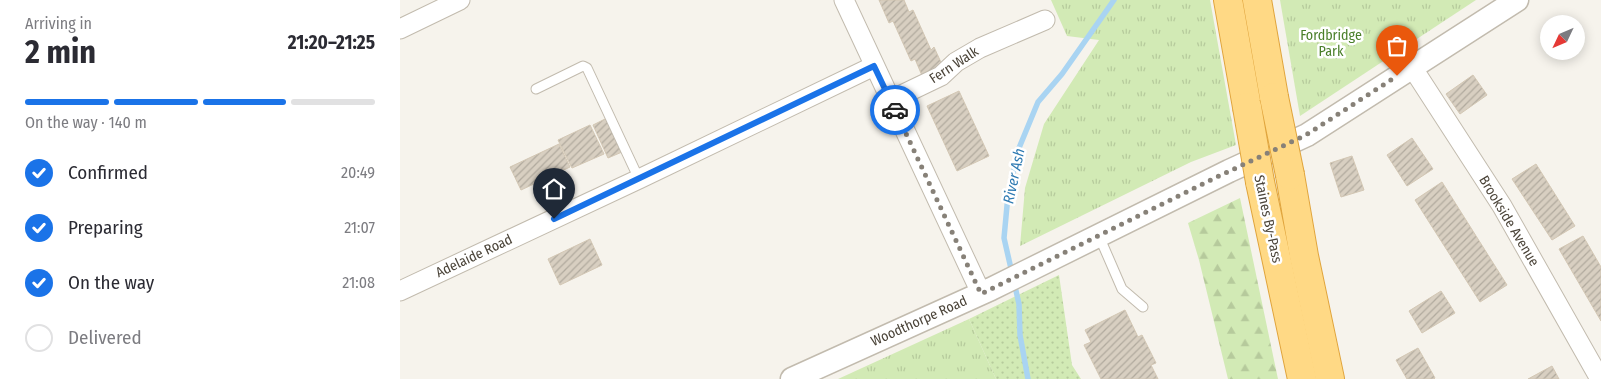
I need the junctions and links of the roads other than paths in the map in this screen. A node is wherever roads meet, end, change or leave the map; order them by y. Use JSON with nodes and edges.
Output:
{"nodes":[{"id":1,"x":460,"y":0,"type":"edge"},
{"id":2,"x":844,"y":0,"type":"edge"},
{"id":3,"x":1228,"y":0,"type":"edge"},
{"id":4,"x":1257,"y":0,"type":"edge"},
{"id":5,"x":1517,"y":0,"type":"edge"},
{"id":6,"x":1045,"y":20,"type":"dead end"},
{"id":7,"x":400,"y":28,"type":"edge"},
{"id":8,"x":874,"y":66,"type":"junction"},
{"id":9,"x":1412,"y":67,"type":"junction"},
{"id":10,"x":536,"y":89,"type":"dead end"},
{"id":11,"x":891,"y":100,"type":"junction"},
{"id":12,"x":639,"y":179,"type":"junction"},
{"id":13,"x":1099,"y":236,"type":"junction"},
{"id":14,"x":400,"y":291,"type":"edge"},
{"id":15,"x":981,"y":294,"type":"junction"},
{"id":16,"x":1143,"y":308,"type":"dead end"},
{"id":17,"x":792,"y":379,"type":"edge"},
{"id":18,"x":1302,"y":379,"type":"edge"},
{"id":19,"x":1330,"y":379,"type":"edge"},
{"id":20,"x":1600,"y":379,"type":"edge"}],
"edges":[{"from":1,"to":7,"type":"street"},
{"from":2,"to":8,"type":"street"},
{"from":3,"to":18,"type":"highway","name":"Staines By-Pass","bridge":true},
{"from":4,"to":19,"type":"highway","name":"Staines By-Pass","bridge":true},
{"from":5,"to":9,"type":"street","name":"Woodthorpe Road"},
{"from":6,"to":11,"type":"street","name":"Fern Walk"},
{"from":8,"to":11,"type":"street"},
{"from":8,"to":12,"type":"street","name":"Adelaide Road"},
{"from":9,"to":13,"type":"street","name":"Woodthorpe Road"},
{"from":9,"to":20,"type":"street","name":"Brookside Avenue"},
{"from":10,"to":12,"type":"lane"},
{"from":11,"to":15,"type":"street"},
{"from":12,"to":14,"type":"street","name":"Adelaide Road"},
{"from":13,"to":15,"type":"street","name":"Woodthorpe Road"},
{"from":13,"to":16,"type":"lane"},
{"from":15,"to":17,"type":"street","name":"Woodthorpe Road"}]}
